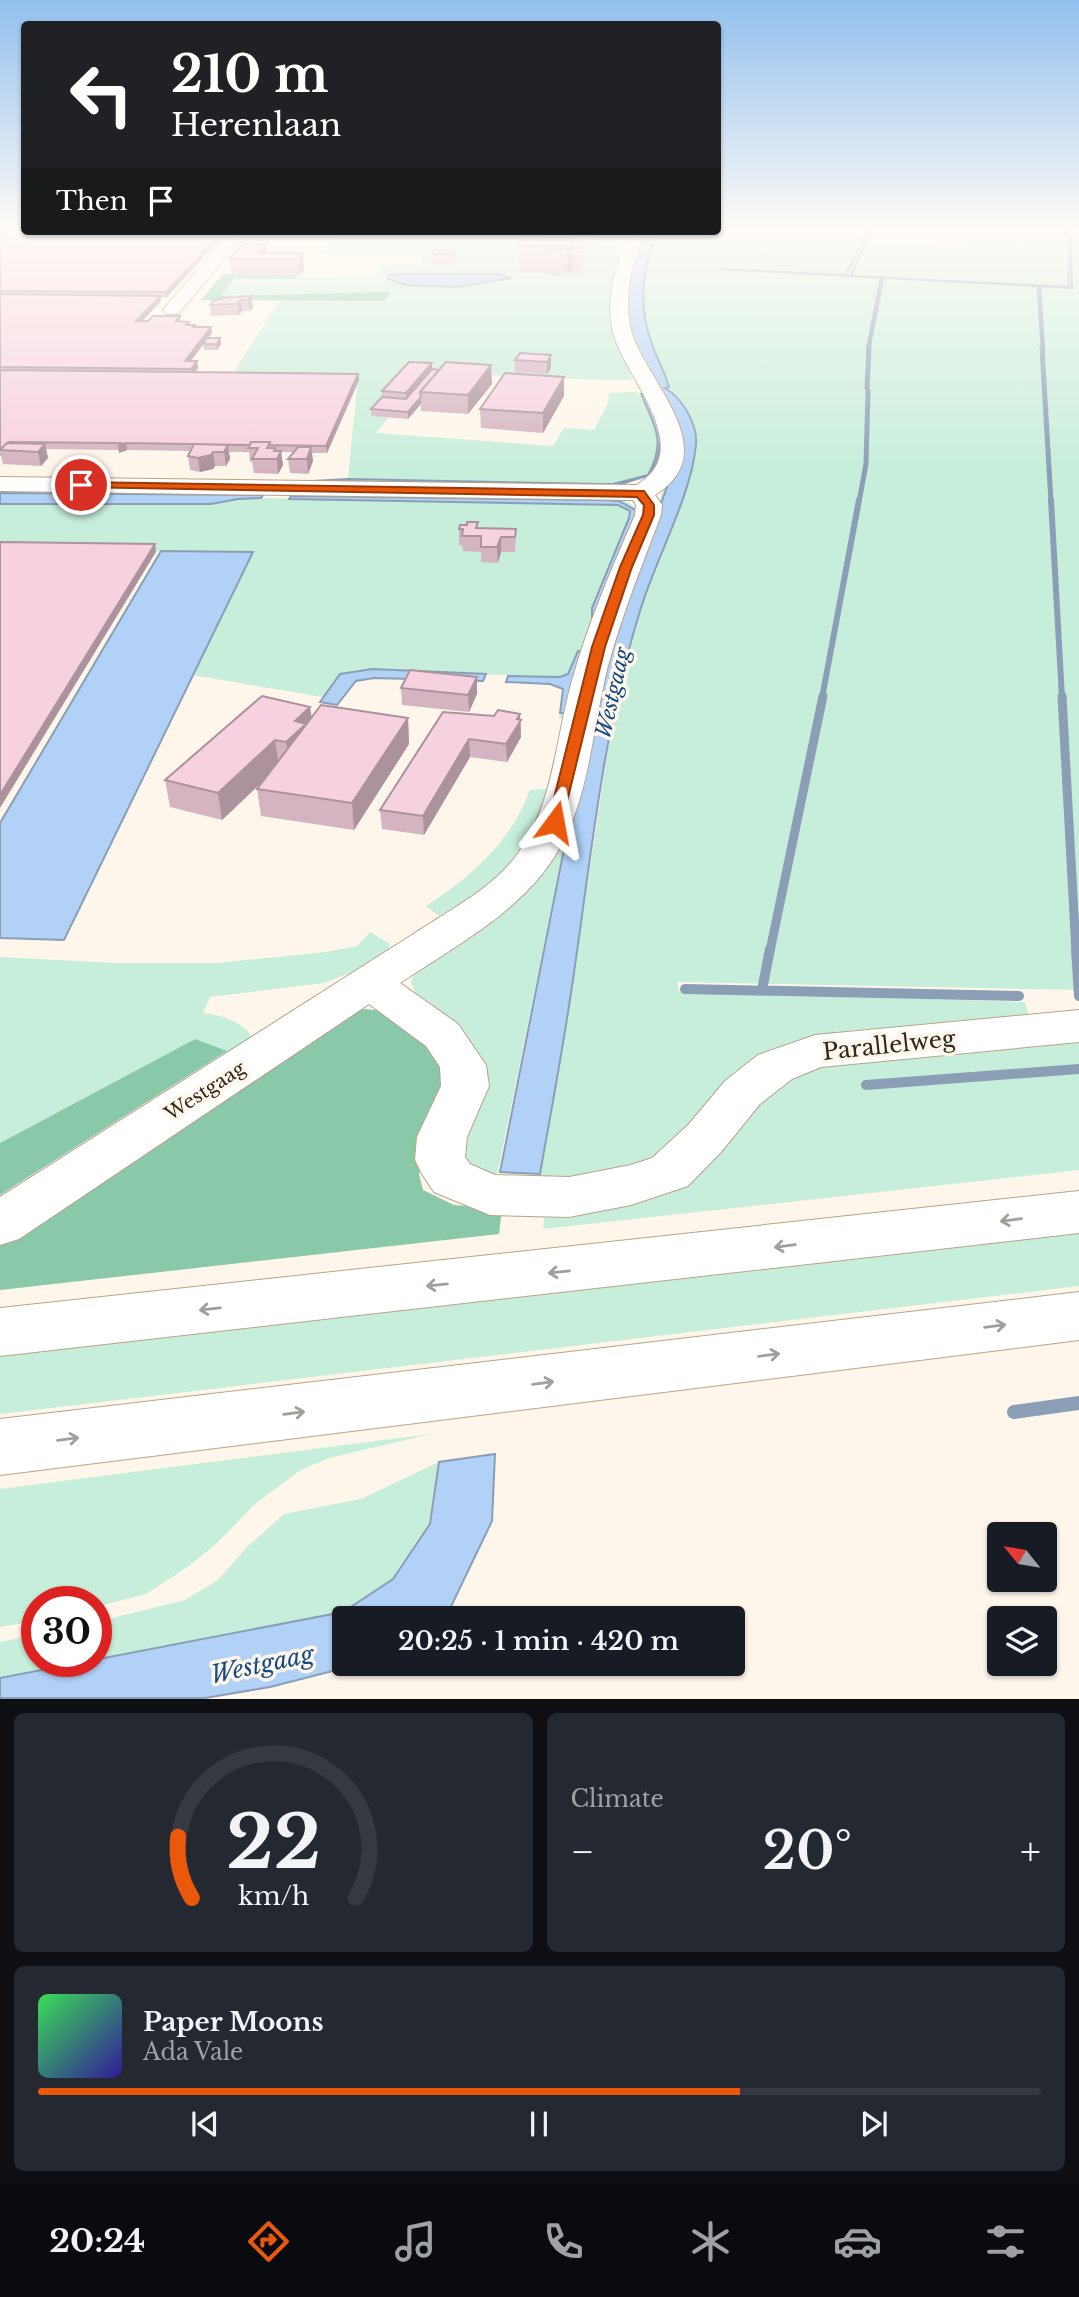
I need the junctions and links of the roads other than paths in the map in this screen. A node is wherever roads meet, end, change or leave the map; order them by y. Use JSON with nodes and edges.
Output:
{"nodes":[{"id":1,"x":621,"y":310,"type":"edge"},
{"id":2,"x":0,"y":484,"type":"edge"},
{"id":3,"x":640,"y":494,"type":"junction"},
{"id":4,"x":371,"y":984,"type":"junction"},
{"id":5,"x":1079,"y":1027,"type":"edge"},
{"id":6,"x":1079,"y":1212,"type":"edge"},
{"id":7,"x":0,"y":1224,"type":"edge"},
{"id":8,"x":1079,"y":1316,"type":"edge"},
{"id":9,"x":0,"y":1332,"type":"edge"},
{"id":10,"x":0,"y":1447,"type":"edge"}],
"edges":[{"from":1,"to":3,"type":"main road"},
{"from":2,"to":3,"type":"main road"},
{"from":3,"to":4,"type":"main road","name":"Westgaag"},
{"from":4,"to":5,"type":"main road","name":"Parallelweg"},
{"from":4,"to":7,"type":"main road","name":"Westgaag"},
{"from":6,"to":9,"type":"main road","one_way":true},
{"from":10,"to":8,"type":"main road","one_way":true}]}
